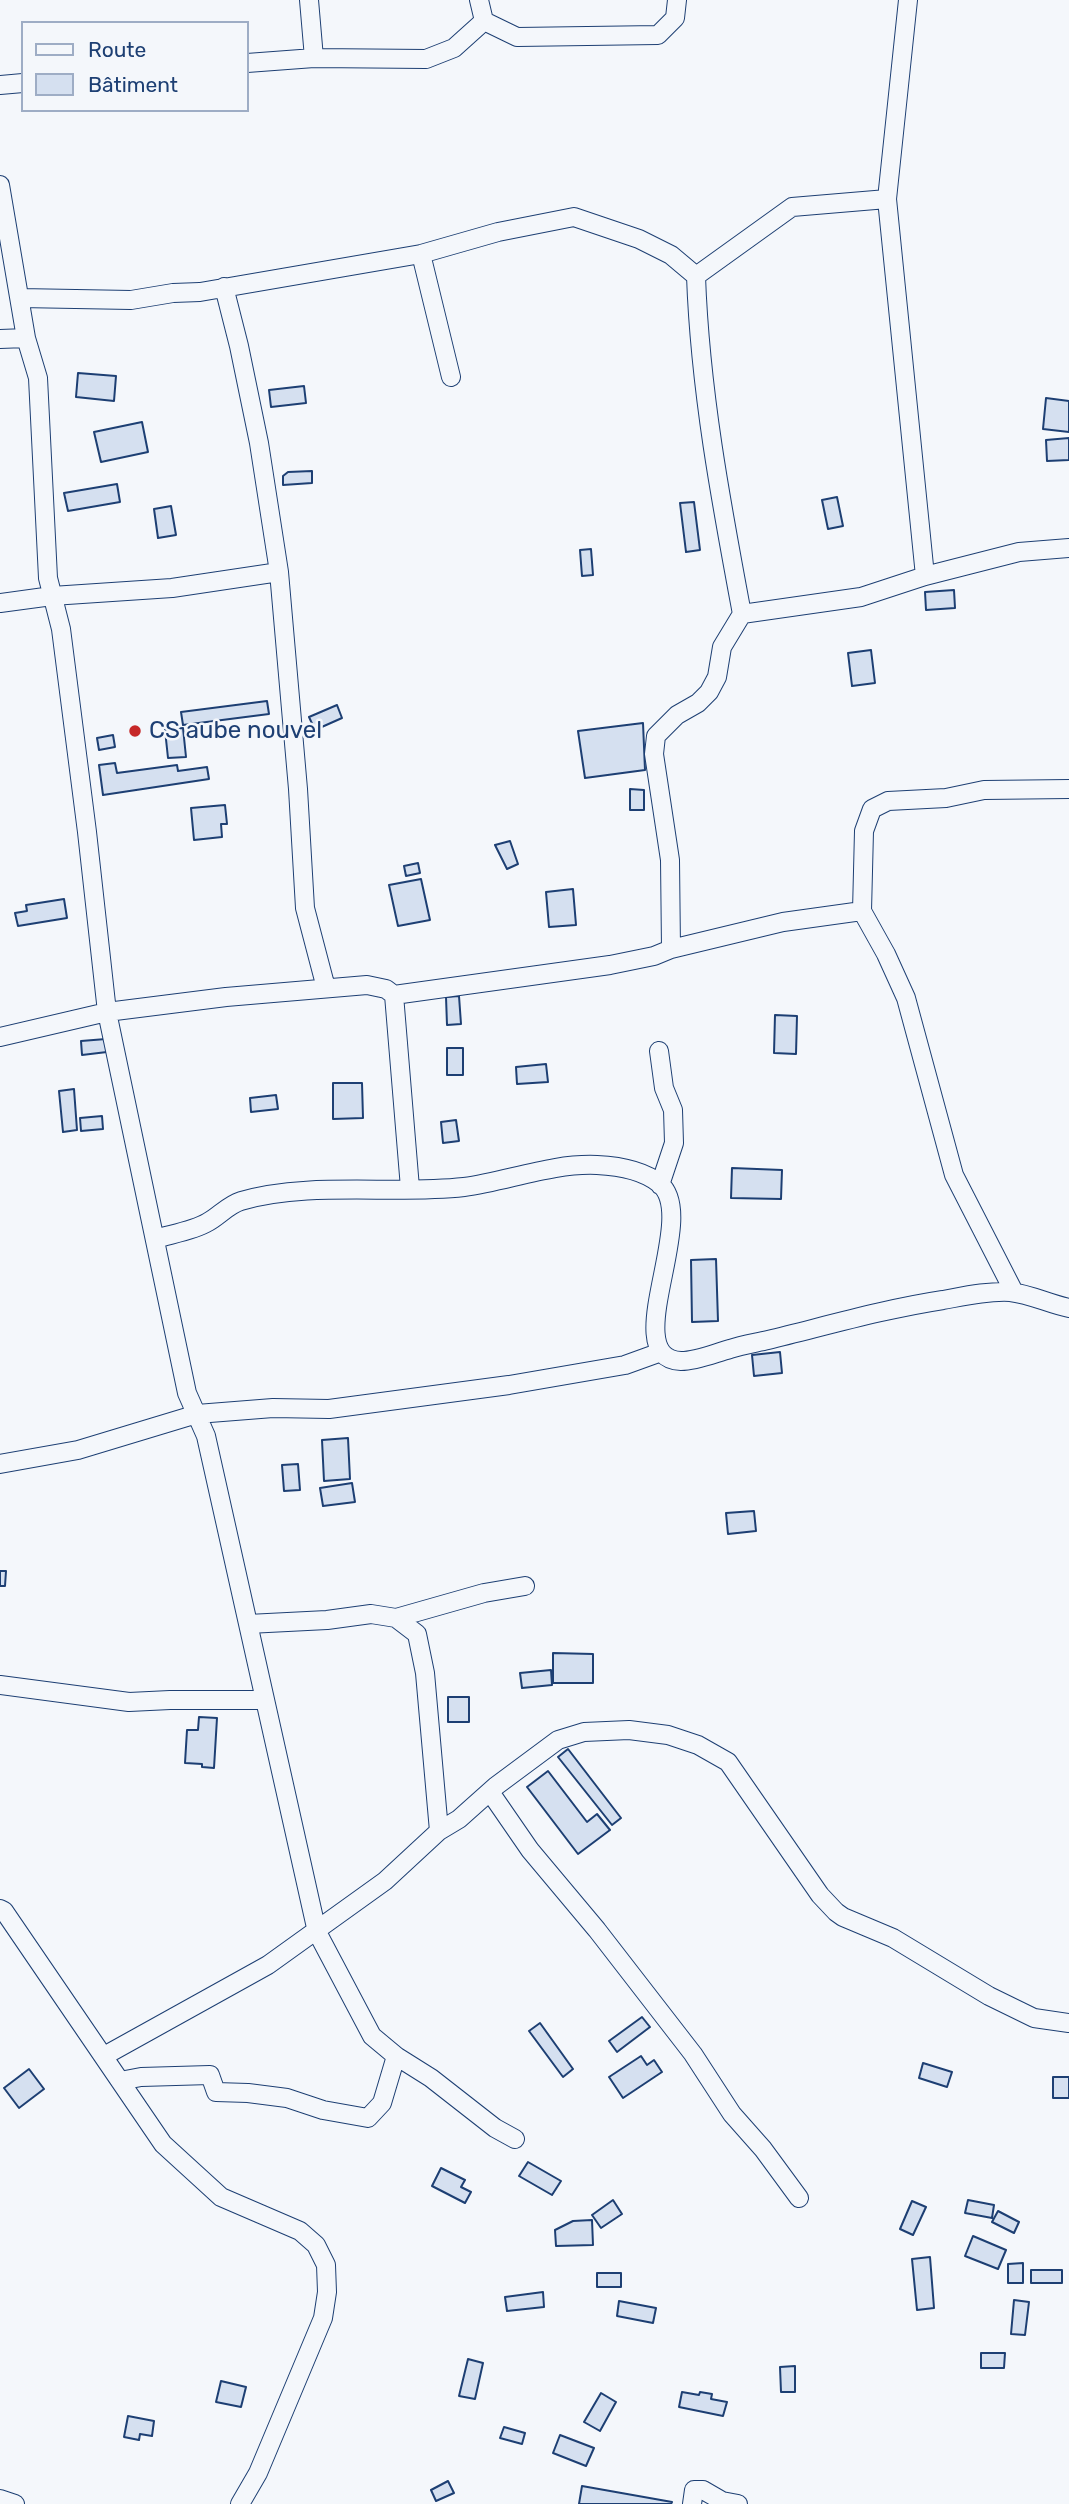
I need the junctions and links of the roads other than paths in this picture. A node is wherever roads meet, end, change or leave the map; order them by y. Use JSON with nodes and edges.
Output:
{"nodes":[{"id":1,"x":309,"y":0,"type":"edge"},
{"id":2,"x":479,"y":0,"type":"edge"},
{"id":3,"x":677,"y":0,"type":"edge"},
{"id":4,"x":908,"y":0,"type":"edge"},
{"id":5,"x":484,"y":21,"type":"junction"},
{"id":6,"x":314,"y":58,"type":"junction"},
{"id":7,"x":248,"y":64,"type":"edge"},
{"id":8,"x":21,"y":83,"type":"edge"},
{"id":9,"x":0,"y":85,"type":"edge"},
{"id":10,"x":0,"y":185,"type":"edge"},
{"id":11,"x":887,"y":199,"type":"junction"},
{"id":12,"x":421,"y":254,"type":"junction"},
{"id":13,"x":696,"y":276,"type":"junction"},
{"id":14,"x":224,"y":287,"type":"junction"},
{"id":15,"x":20,"y":298,"type":"junction"},
{"id":16,"x":26,"y":338,"type":"junction"},
{"id":17,"x":0,"y":339,"type":"edge"},
{"id":18,"x":451,"y":377,"type":"dead end"},
{"id":19,"x":1069,"y":548,"type":"edge"},
{"id":20,"x":279,"y":572,"type":"junction"},
{"id":21,"x":925,"y":576,"type":"junction"},
{"id":22,"x":52,"y":596,"type":"junction"},
{"id":23,"x":0,"y":603,"type":"edge"},
{"id":24,"x":742,"y":614,"type":"junction"},
{"id":25,"x":1069,"y":789,"type":"edge"},
{"id":26,"x":862,"y":911,"type":"junction"},
{"id":27,"x":671,"y":949,"type":"junction"},
{"id":28,"x":326,"y":988,"type":"junction"},
{"id":29,"x":394,"y":995,"type":"junction"},
{"id":30,"x":107,"y":1012,"type":"junction"},
{"id":31,"x":0,"y":1037,"type":"edge"},
{"id":32,"x":659,"y":1051,"type":"dead end"},
{"id":33,"x":660,"y":1185,"type":"junction"},
{"id":34,"x":410,"y":1188,"type":"junction"},
{"id":35,"x":155,"y":1239,"type":"junction"},
{"id":36,"x":1014,"y":1293,"type":"junction"},
{"id":37,"x":1069,"y":1308,"type":"edge"},
{"id":38,"x":661,"y":1352,"type":"junction"},
{"id":39,"x":197,"y":1414,"type":"junction"},
{"id":40,"x":0,"y":1464,"type":"edge"},
{"id":41,"x":526,"y":1586,"type":"dead end"},
{"id":42,"x":396,"y":1618,"type":"junction"},
{"id":43,"x":248,"y":1624,"type":"junction"},
{"id":44,"x":0,"y":1685,"type":"edge"},
{"id":45,"x":265,"y":1700,"type":"junction"},
{"id":46,"x":490,"y":1791,"type":"junction"},
{"id":47,"x":439,"y":1831,"type":"junction"},
{"id":48,"x":0,"y":1909,"type":"edge"},
{"id":49,"x":317,"y":1932,"type":"junction"},
{"id":50,"x":1069,"y":2023,"type":"edge"},
{"id":51,"x":104,"y":2056,"type":"junction"},
{"id":52,"x":396,"y":2056,"type":"junction"},
{"id":53,"x":120,"y":2081,"type":"junction"},
{"id":54,"x":515,"y":2139,"type":"dead end"},
{"id":55,"x":799,"y":2198,"type":"dead end"},
{"id":56,"x":0,"y":2499,"type":"edge"},
{"id":57,"x":15,"y":2504,"type":"edge"},
{"id":58,"x":240,"y":2504,"type":"edge"},
{"id":59,"x":692,"y":2504,"type":"edge"},
{"id":60,"x":738,"y":2504,"type":"edge"}],
"edges":[{"from":1,"to":6,"type":"street"},
{"from":2,"to":5,"type":"street"},
{"from":3,"to":5,"type":"street"},
{"from":4,"to":11,"type":"street"},
{"from":5,"to":6,"type":"street"},
{"from":6,"to":7,"type":"street"},
{"from":8,"to":9,"type":"street"},
{"from":10,"to":15,"type":"street"},
{"from":11,"to":13,"type":"street"},
{"from":11,"to":21,"type":"street"},
{"from":12,"to":13,"type":"street"},
{"from":12,"to":14,"type":"street"},
{"from":12,"to":18,"type":"street"},
{"from":13,"to":24,"type":"street"},
{"from":14,"to":15,"type":"street"},
{"from":14,"to":20,"type":"street"},
{"from":15,"to":16,"type":"street"},
{"from":16,"to":17,"type":"street"},
{"from":16,"to":22,"type":"street"},
{"from":19,"to":21,"type":"street"},
{"from":20,"to":22,"type":"street"},
{"from":20,"to":28,"type":"street"},
{"from":21,"to":24,"type":"street"},
{"from":22,"to":23,"type":"street"},
{"from":22,"to":30,"type":"street"},
{"from":24,"to":27,"type":"street"},
{"from":25,"to":26,"type":"street"},
{"from":26,"to":27,"type":"street"},
{"from":26,"to":36,"type":"street"},
{"from":27,"to":29,"type":"street"},
{"from":28,"to":29,"type":"street"},
{"from":28,"to":30,"type":"street"},
{"from":29,"to":34,"type":"street"},
{"from":30,"to":31,"type":"street"},
{"from":30,"to":35,"type":"street"},
{"from":32,"to":33,"type":"street"},
{"from":33,"to":34,"type":"street"},
{"from":33,"to":38,"type":"street"},
{"from":34,"to":35,"type":"street"},
{"from":35,"to":39,"type":"street"},
{"from":36,"to":37,"type":"street"},
{"from":36,"to":38,"type":"street"},
{"from":38,"to":39,"type":"street"},
{"from":39,"to":40,"type":"street"},
{"from":39,"to":43,"type":"street"},
{"from":41,"to":42,"type":"street"},
{"from":42,"to":43,"type":"street"},
{"from":42,"to":47,"type":"street"},
{"from":43,"to":45,"type":"street"},
{"from":44,"to":45,"type":"street"},
{"from":45,"to":49,"type":"street"},
{"from":46,"to":47,"type":"street"},
{"from":46,"to":50,"type":"street"},
{"from":46,"to":55,"type":"street"},
{"from":47,"to":49,"type":"street"},
{"from":48,"to":51,"type":"street"},
{"from":49,"to":51,"type":"street"},
{"from":49,"to":52,"type":"street"},
{"from":51,"to":53,"type":"street"},
{"from":52,"to":53,"type":"street"},
{"from":52,"to":54,"type":"street"},
{"from":53,"to":58,"type":"street"},
{"from":56,"to":57,"type":"street"},
{"from":59,"to":60,"type":"street"}]}
